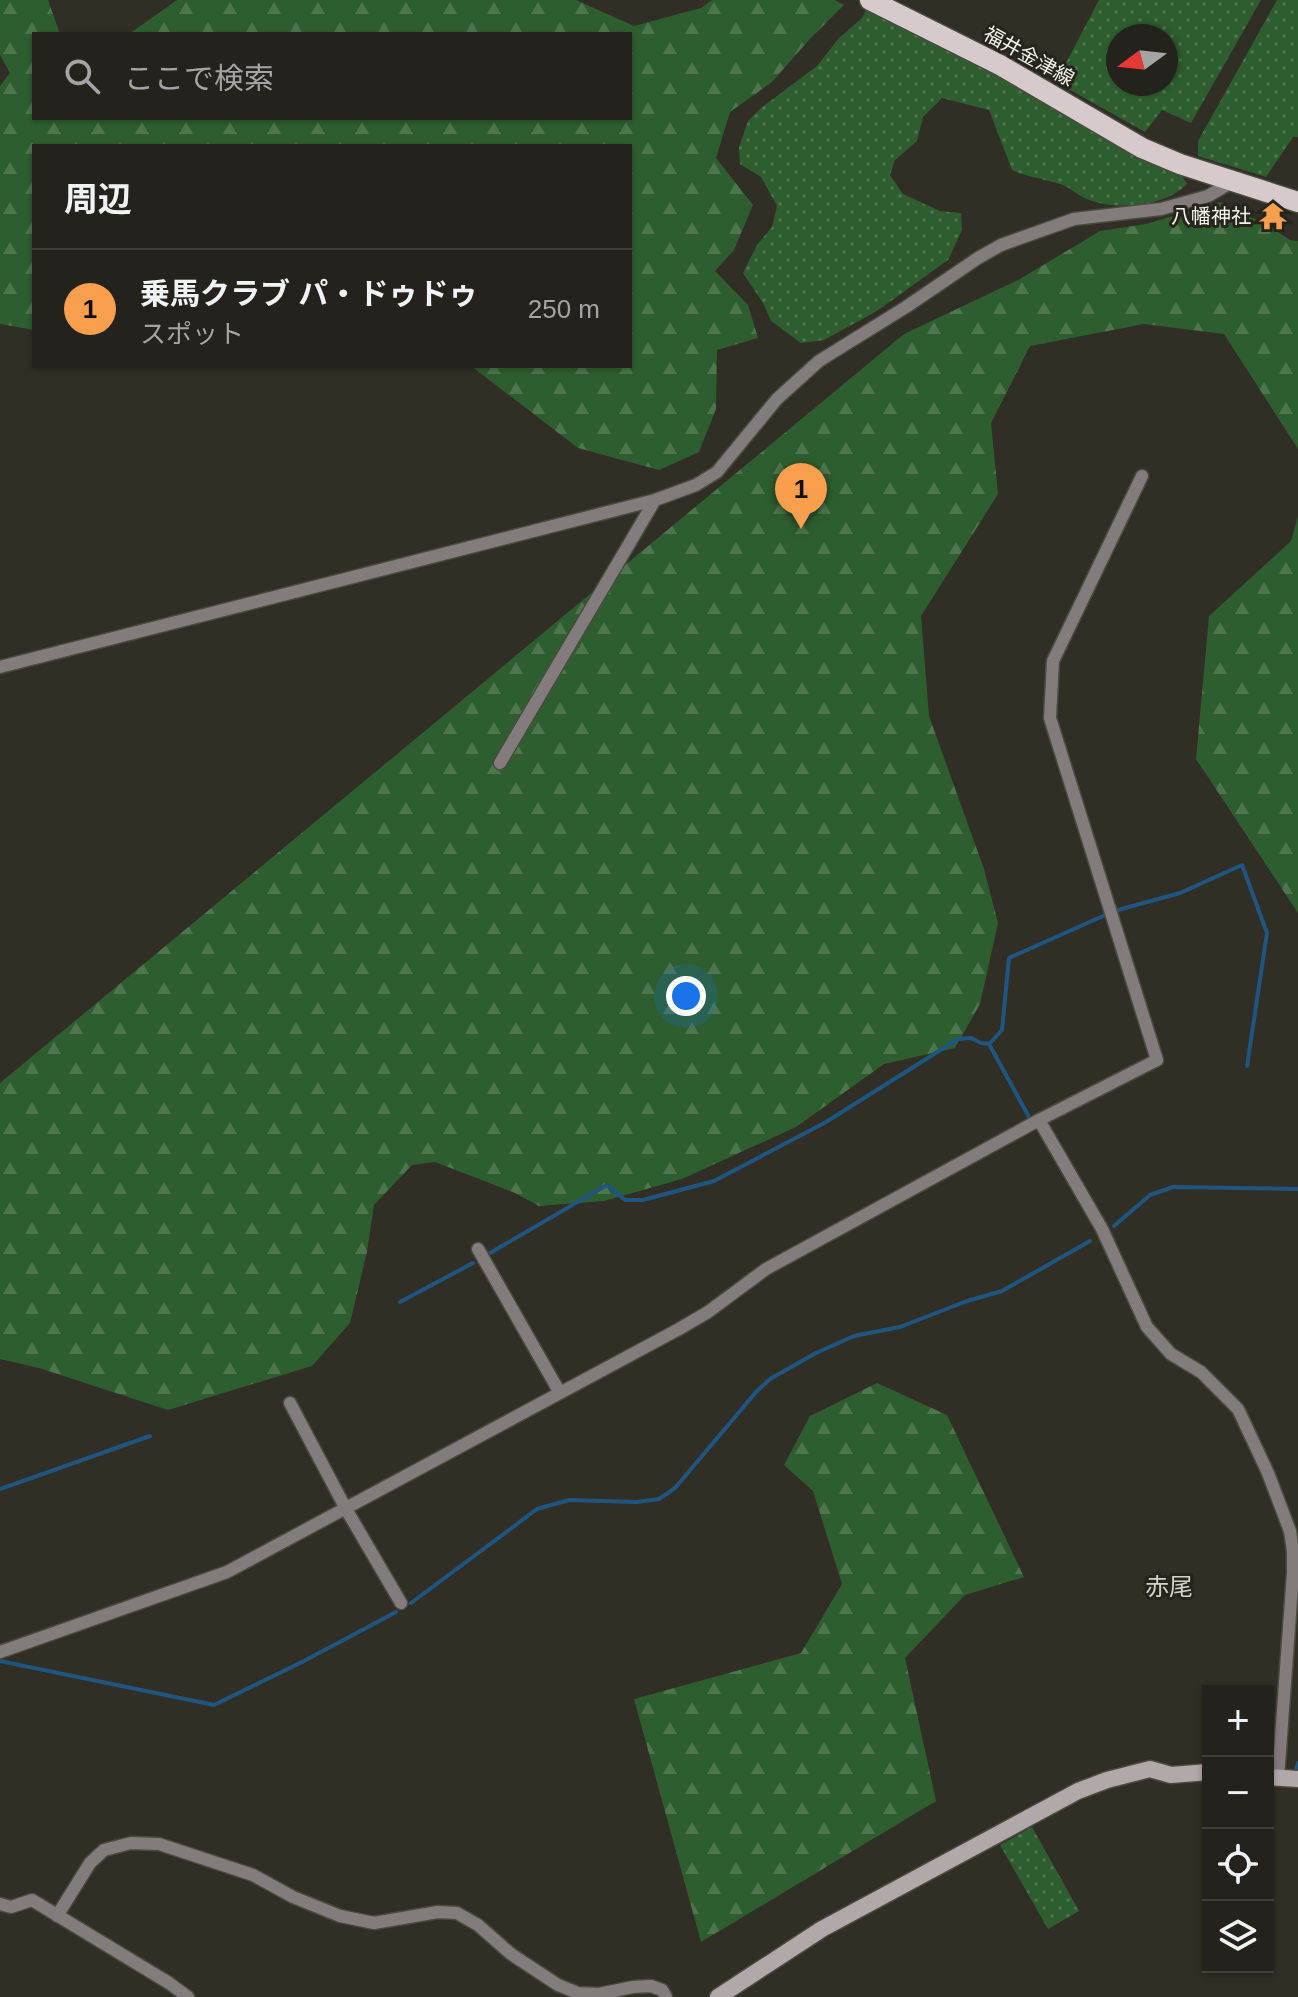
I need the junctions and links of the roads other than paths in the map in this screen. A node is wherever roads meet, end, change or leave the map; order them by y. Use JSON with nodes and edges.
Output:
{"nodes":[{"id":1,"x":870,"y":0,"type":"edge"},
{"id":2,"x":1232,"y":182,"type":"junction"},
{"id":3,"x":1298,"y":202,"type":"edge"},
{"id":4,"x":1142,"y":476,"type":"dead end"},
{"id":5,"x":655,"y":500,"type":"junction"},
{"id":6,"x":0,"y":667,"type":"edge"},
{"id":7,"x":500,"y":763,"type":"dead end"},
{"id":8,"x":1039,"y":1120,"type":"junction"},
{"id":9,"x":478,"y":1249,"type":"dead end"},
{"id":10,"x":560,"y":1393,"type":"junction"},
{"id":11,"x":290,"y":1403,"type":"dead end"},
{"id":12,"x":346,"y":1509,"type":"junction"},
{"id":13,"x":401,"y":1603,"type":"dead end"},
{"id":14,"x":0,"y":1652,"type":"edge"},
{"id":15,"x":1274,"y":1767,"type":"edge"},
{"id":16,"x":1202,"y":1772,"type":"edge"},
{"id":17,"x":1274,"y":1777,"type":"edge"},
{"id":18,"x":1298,"y":1779,"type":"edge"},
{"id":19,"x":0,"y":1904,"type":"edge"},
{"id":20,"x":57,"y":1916,"type":"junction"},
{"id":21,"x":188,"y":1997,"type":"edge"},
{"id":22,"x":666,"y":1997,"type":"edge"},
{"id":23,"x":718,"y":1997,"type":"edge"}],
"edges":[{"from":1,"to":2,"type":"main road","name":"福井金津線"},
{"from":2,"to":3,"type":"main road","name":"福井金津線"},
{"from":2,"to":5,"type":"street"},
{"from":4,"to":8,"type":"street"},
{"from":5,"to":6,"type":"street"},
{"from":5,"to":7,"type":"street"},
{"from":8,"to":10,"type":"street"},
{"from":8,"to":15,"type":"street"},
{"from":9,"to":10,"type":"street"},
{"from":10,"to":12,"type":"street"},
{"from":11,"to":12,"type":"street"},
{"from":12,"to":13,"type":"street"},
{"from":12,"to":14,"type":"street"},
{"from":16,"to":23,"type":"street"},
{"from":17,"to":18,"type":"street"},
{"from":19,"to":20,"type":"street"},
{"from":20,"to":21,"type":"street"},
{"from":20,"to":22,"type":"street"}]}
